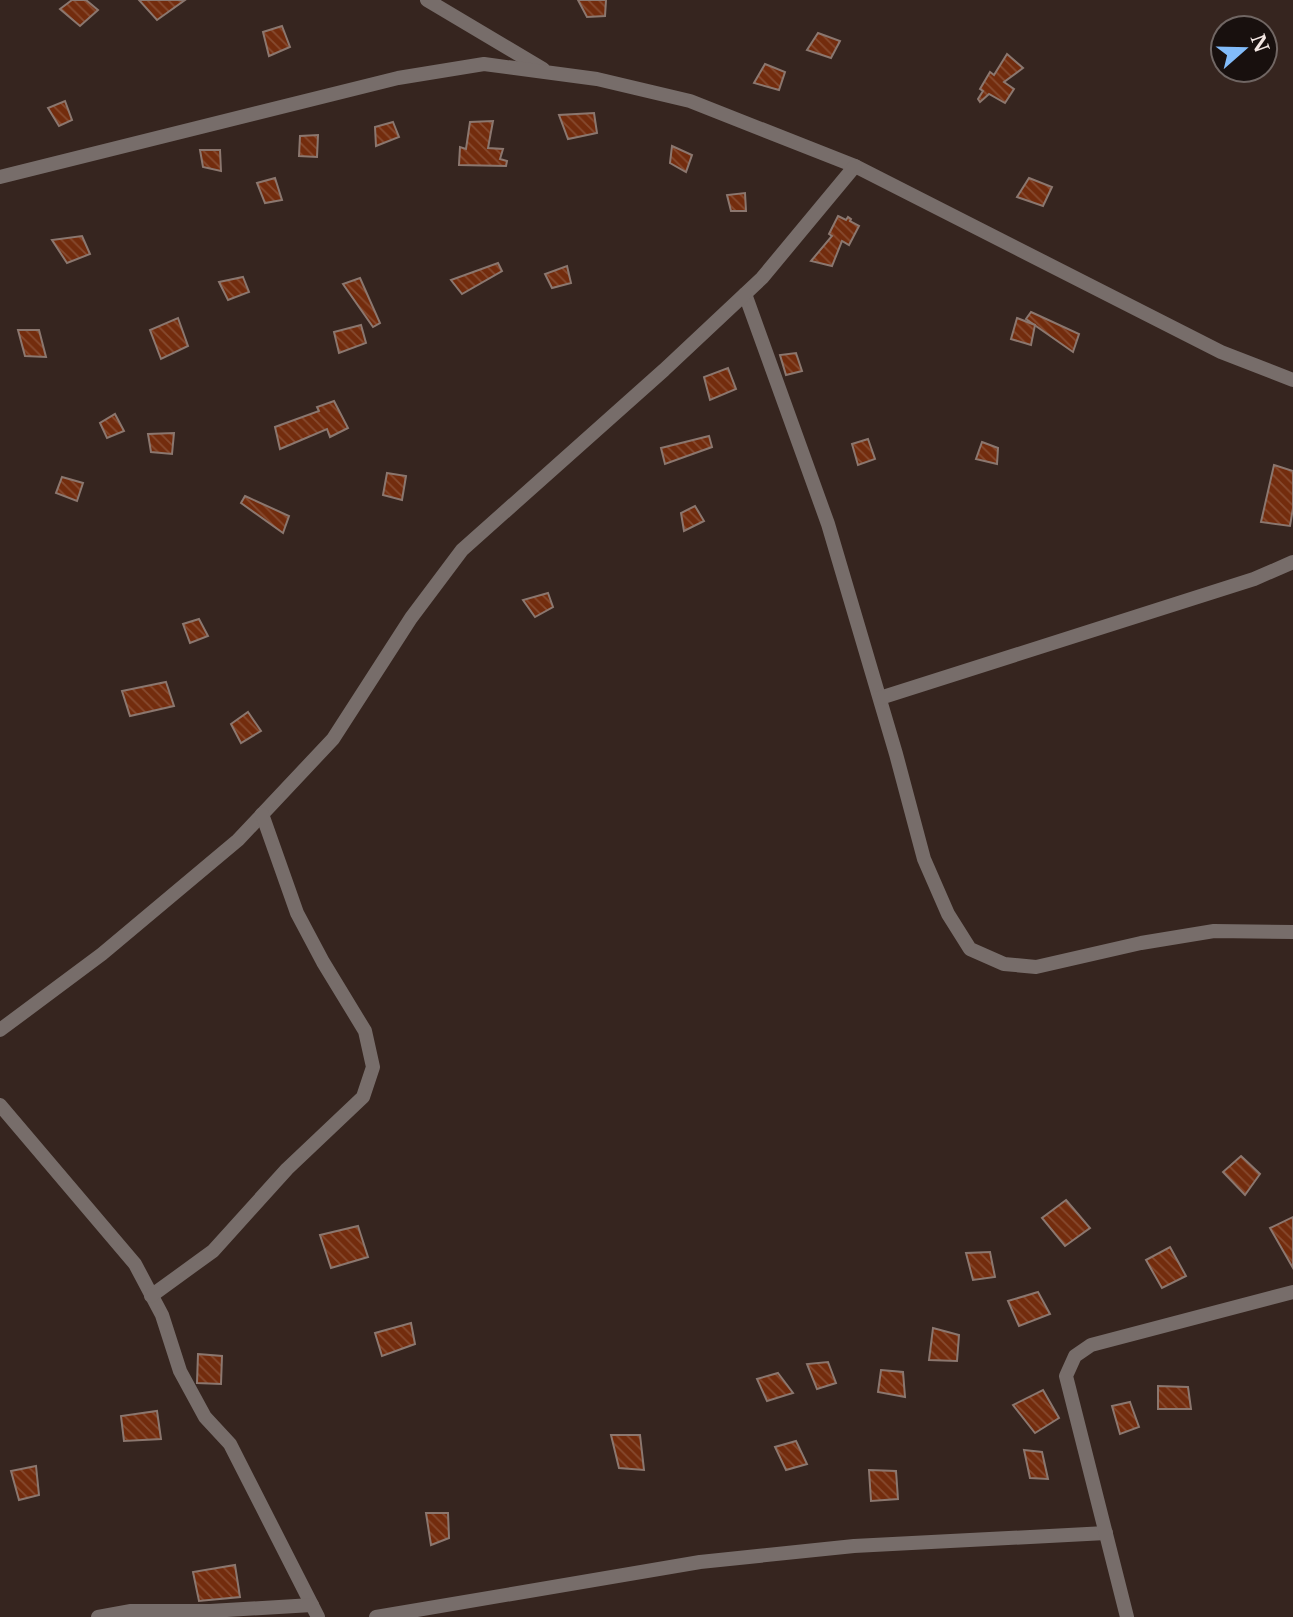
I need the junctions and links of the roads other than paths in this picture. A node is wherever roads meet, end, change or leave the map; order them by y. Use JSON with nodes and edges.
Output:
{"nodes":[{"id":1,"x":427,"y":0,"type":"edge"},
{"id":2,"x":547,"y":72,"type":"junction"},
{"id":3,"x":855,"y":166,"type":"junction"},
{"id":4,"x":0,"y":177,"type":"edge"},
{"id":5,"x":745,"y":294,"type":"junction"},
{"id":6,"x":1293,"y":380,"type":"edge"},
{"id":7,"x":1293,"y":562,"type":"edge"},
{"id":8,"x":880,"y":698,"type":"junction"},
{"id":9,"x":262,"y":814,"type":"junction"},
{"id":10,"x":1293,"y":932,"type":"edge"},
{"id":11,"x":0,"y":1030,"type":"edge"},
{"id":12,"x":0,"y":1105,"type":"edge"},
{"id":13,"x":1293,"y":1292,"type":"edge"},
{"id":14,"x":152,"y":1296,"type":"junction"},
{"id":15,"x":1106,"y":1533,"type":"junction"},
{"id":16,"x":315,"y":1611,"type":"edge"},
{"id":17,"x":98,"y":1617,"type":"edge"},
{"id":18,"x":376,"y":1617,"type":"edge"},
{"id":19,"x":1127,"y":1617,"type":"edge"}],
"edges":[{"from":1,"to":2,"type":"street"},
{"from":2,"to":3,"type":"street"},
{"from":2,"to":4,"type":"street"},
{"from":3,"to":5,"type":"street"},
{"from":3,"to":6,"type":"street"},
{"from":5,"to":8,"type":"street"},
{"from":5,"to":9,"type":"street"},
{"from":7,"to":8,"type":"street"},
{"from":8,"to":10,"type":"street"},
{"from":9,"to":11,"type":"street"},
{"from":9,"to":14,"type":"street"},
{"from":12,"to":14,"type":"street"},
{"from":13,"to":15,"type":"street"},
{"from":14,"to":16,"type":"street"},
{"from":15,"to":18,"type":"street"},
{"from":15,"to":19,"type":"street"},
{"from":16,"to":17,"type":"street"}]}
